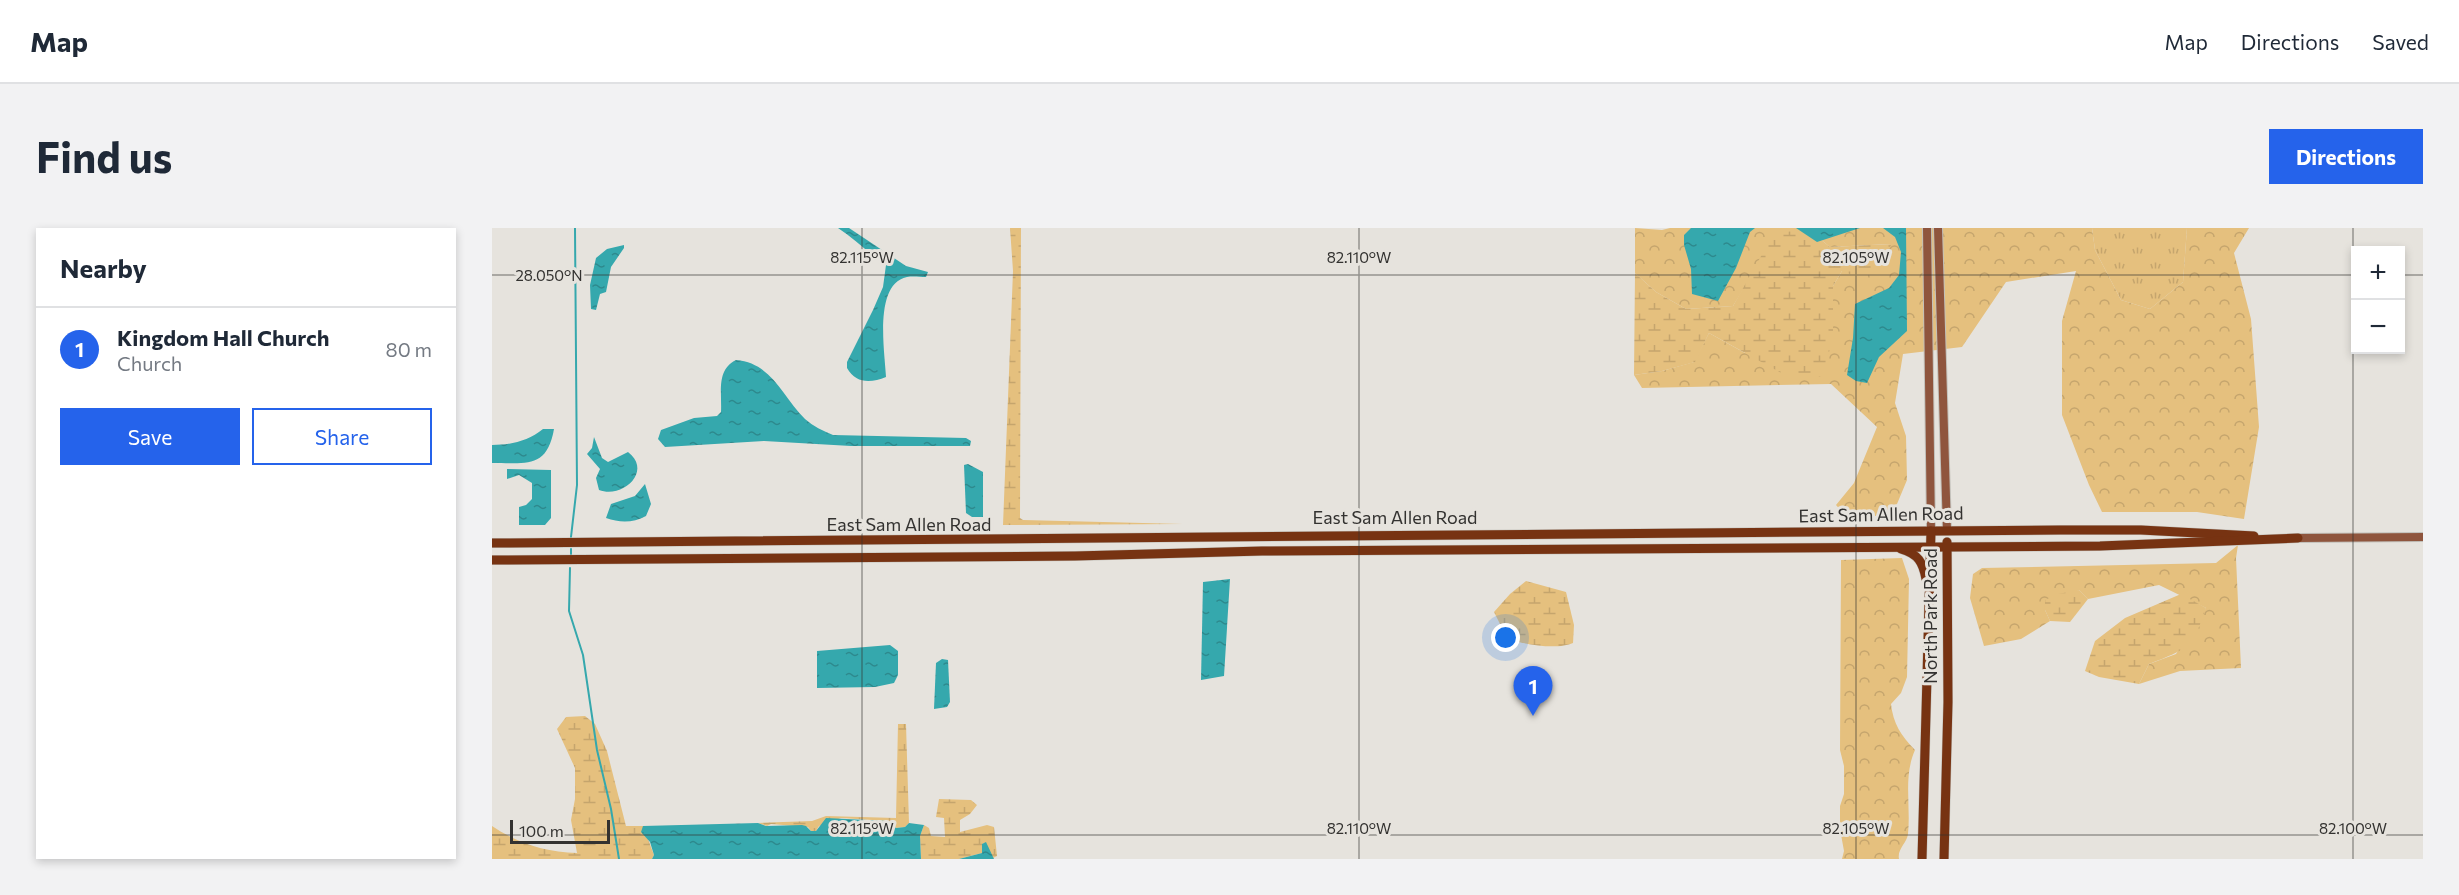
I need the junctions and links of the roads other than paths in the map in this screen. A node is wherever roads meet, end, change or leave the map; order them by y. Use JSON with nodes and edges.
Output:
{"nodes":[{"id":1,"x":1927,"y":228,"type":"edge"},
{"id":2,"x":1938,"y":228,"type":"edge"},
{"id":3,"x":1931,"y":531,"type":"junction"},
{"id":4,"x":1947,"y":531,"type":"junction"},
{"id":5,"x":2423,"y":537,"type":"edge"},
{"id":6,"x":2298,"y":538,"type":"junction"},
{"id":7,"x":492,"y":543,"type":"edge"},
{"id":8,"x":1947,"y":546,"type":"junction"},
{"id":9,"x":1893,"y":547,"type":"junction"},
{"id":10,"x":1931,"y":547,"type":"junction"},
{"id":11,"x":492,"y":560,"type":"edge"},
{"id":12,"x":1930,"y":591,"type":"junction"},
{"id":13,"x":1922,"y":859,"type":"edge"},
{"id":14,"x":1944,"y":859,"type":"edge"}],
"edges":[{"from":1,"to":3,"type":"street","name":"North Park Road"},
{"from":2,"to":4,"type":"street","name":"North Park Road"},
{"from":3,"to":4,"type":"main road","name":"East Sam Allen Road"},
{"from":3,"to":7,"type":"main road","name":"East Sam Allen Road"},
{"from":3,"to":10,"type":"main road","name":"North Park Road"},
{"from":4,"to":6,"type":"main road","name":"East Sam Allen Road"},
{"from":4,"to":8,"type":"main road","name":"North Park Road"},
{"from":5,"to":6,"type":"street","name":"East Sam Allen Road"},
{"from":6,"to":8,"type":"main road","name":"East Sam Allen Road"},
{"from":8,"to":10,"type":"main road","name":"East Sam Allen Road"},
{"from":8,"to":14,"type":"main road","name":"North Park Road"},
{"from":9,"to":10,"type":"main road","name":"East Sam Allen Road"},
{"from":9,"to":11,"type":"main road","name":"East Sam Allen Road"},
{"from":9,"to":12,"type":"main road"},
{"from":10,"to":12,"type":"main road","name":"North Park Road"},
{"from":12,"to":13,"type":"main road","name":"North Park Road"}]}
